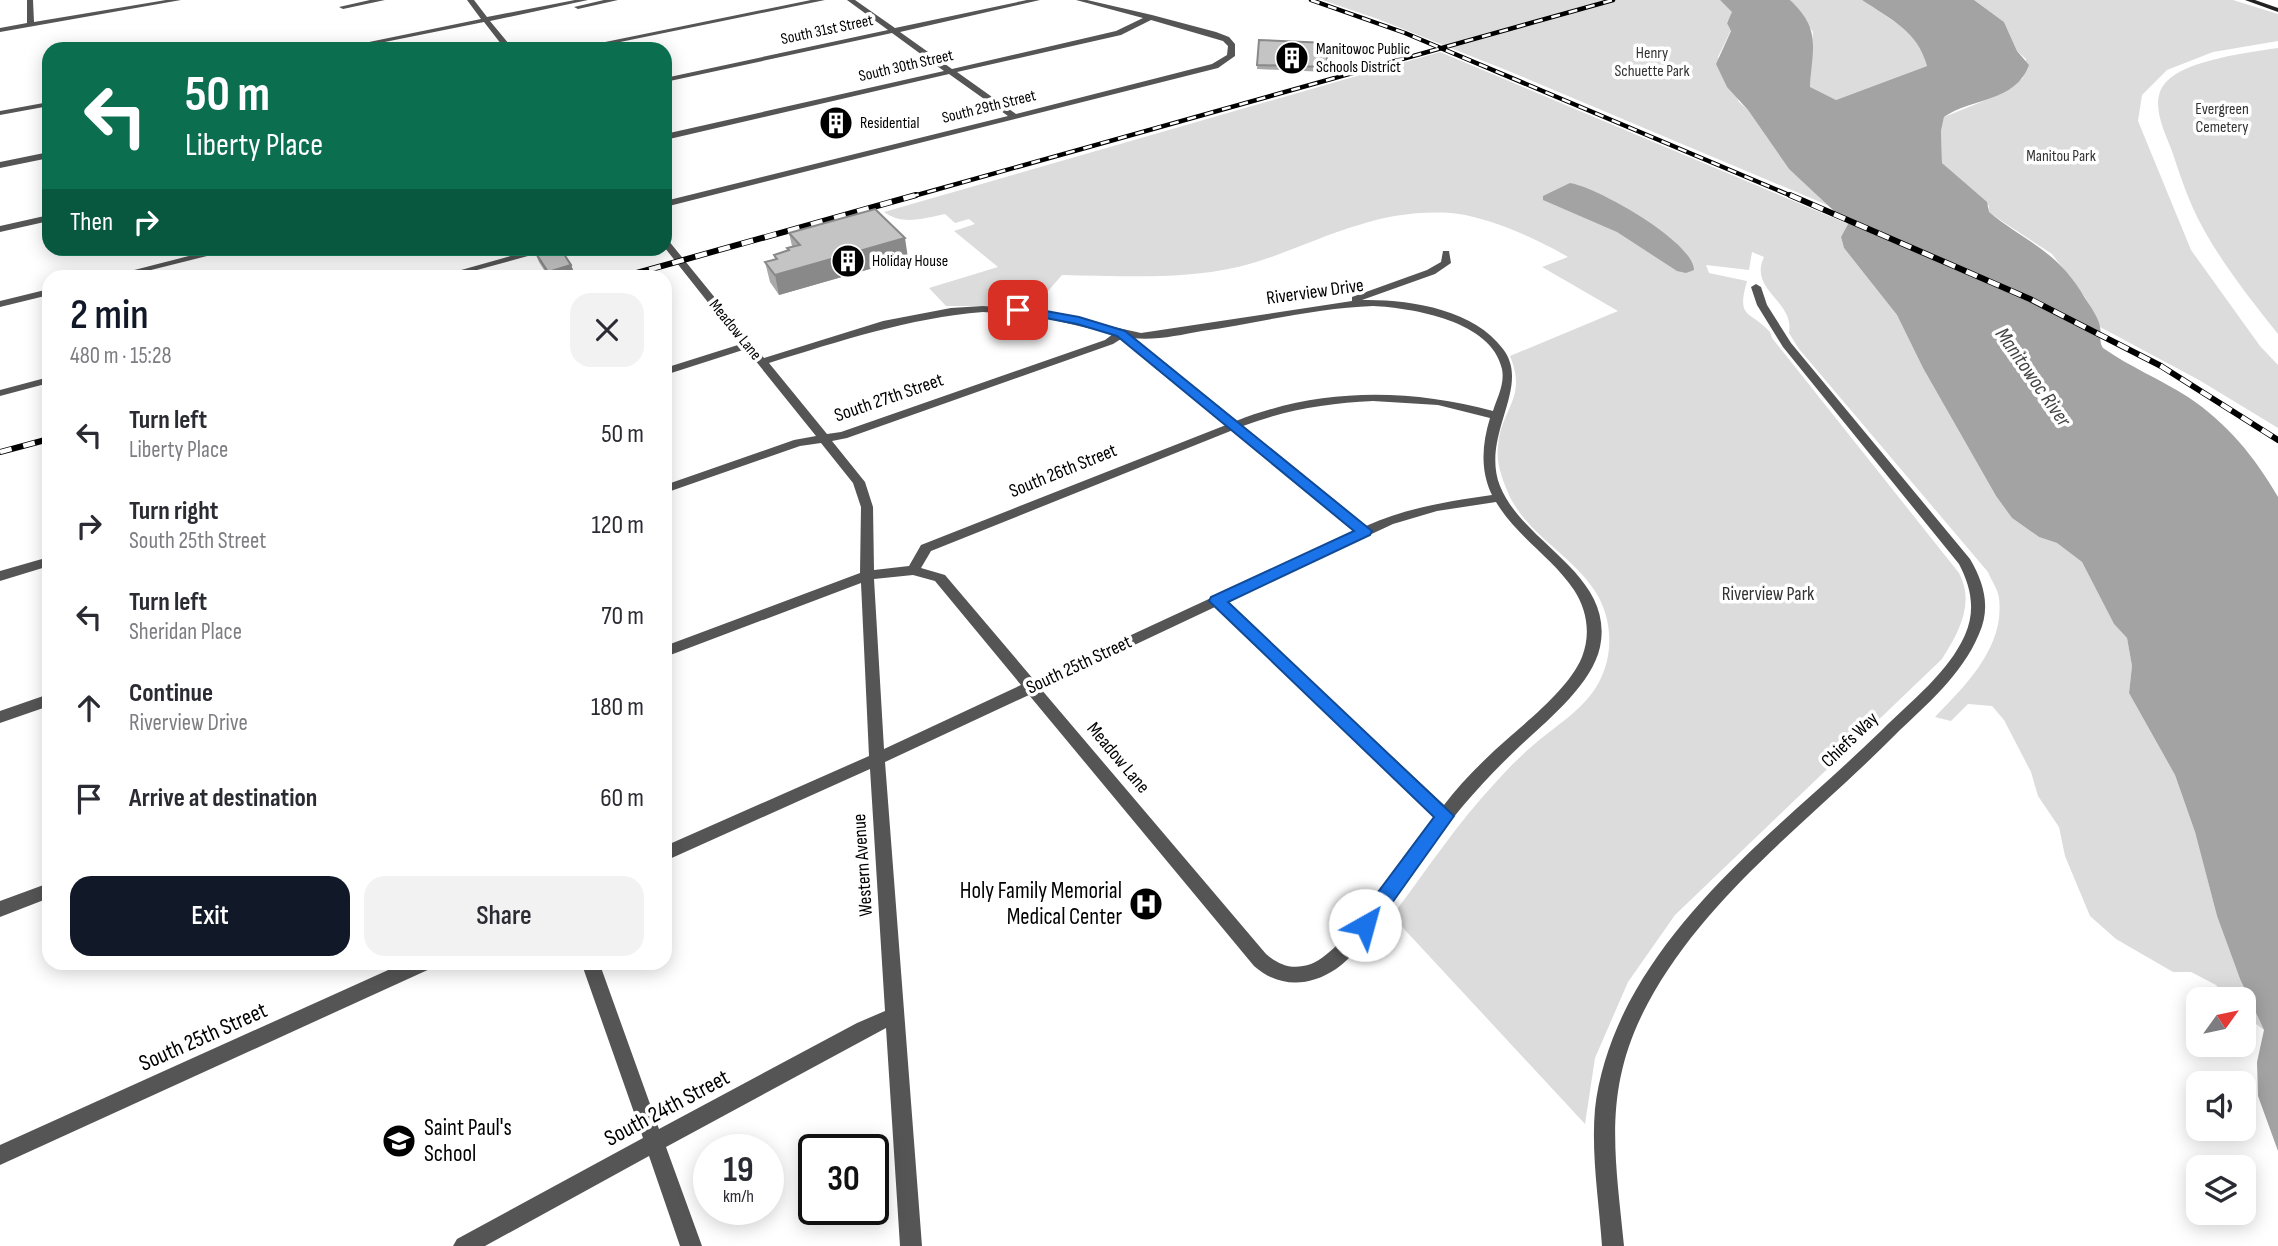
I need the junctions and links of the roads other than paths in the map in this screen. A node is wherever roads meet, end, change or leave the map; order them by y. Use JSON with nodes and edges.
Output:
{"nodes":[{"id":1,"x":30,"y":0,"type":"edge"},
{"id":2,"x":155,"y":0,"type":"edge"},
{"id":3,"x":173,"y":0,"type":"edge"},
{"id":4,"x":382,"y":0,"type":"edge"},
{"id":5,"x":470,"y":0,"type":"edge"},
{"id":6,"x":585,"y":0,"type":"edge"},
{"id":7,"x":615,"y":0,"type":"edge"},
{"id":8,"x":822,"y":0,"type":"edge"},
{"id":9,"x":850,"y":0,"type":"edge"},
{"id":10,"x":1037,"y":0,"type":"edge"},
{"id":11,"x":1079,"y":0,"type":"edge"},
{"id":12,"x":2248,"y":0,"type":"edge"},
{"id":13,"x":343,"y":7,"type":"dead end"},
{"id":14,"x":2278,"y":10,"type":"edge"},
{"id":15,"x":1152,"y":17,"type":"junction"},
{"id":16,"x":487,"y":21,"type":"junction"},
{"id":17,"x":31,"y":23,"type":"junction"},
{"id":18,"x":0,"y":28,"type":"edge"},
{"id":19,"x":894,"y":32,"type":"junction"},
{"id":20,"x":376,"y":42,"type":"edge"},
{"id":21,"x":504,"y":42,"type":"edge"},
{"id":22,"x":610,"y":42,"type":"edge"},
{"id":23,"x":950,"y":72,"type":"junction"},
{"id":24,"x":672,"y":79,"type":"edge"},
{"id":25,"x":42,"y":105,"type":"edge"},
{"id":26,"x":0,"y":113,"type":"edge"},
{"id":27,"x":1015,"y":117,"type":"junction"},
{"id":28,"x":672,"y":135,"type":"edge"},
{"id":29,"x":42,"y":156,"type":"edge"},
{"id":30,"x":0,"y":165,"type":"edge"},
{"id":31,"x":672,"y":202,"type":"edge"},
{"id":32,"x":42,"y":220,"type":"edge"},
{"id":33,"x":0,"y":229,"type":"edge"},
{"id":34,"x":672,"y":251,"type":"edge"},
{"id":35,"x":1446,"y":253,"type":"dead end"},
{"id":36,"x":200,"y":256,"type":"edge"},
{"id":37,"x":521,"y":256,"type":"edge"},
{"id":38,"x":141,"y":270,"type":"edge"},
{"id":39,"x":468,"y":270,"type":"edge"},
{"id":40,"x":1405,"y":281,"type":"junction"},
{"id":41,"x":1756,"y":287,"type":"dead end"},
{"id":42,"x":42,"y":294,"type":"edge"},
{"id":43,"x":0,"y":304,"type":"edge"},
{"id":44,"x":1334,"y":307,"type":"junction"},
{"id":45,"x":1419,"y":308,"type":"junction"},
{"id":46,"x":1121,"y":334,"type":"junction"},
{"id":47,"x":748,"y":345,"type":"junction"},
{"id":48,"x":762,"y":362,"type":"junction"},
{"id":49,"x":672,"y":370,"type":"edge"},
{"id":50,"x":42,"y":382,"type":"edge"},
{"id":51,"x":0,"y":393,"type":"edge"},
{"id":52,"x":1497,"y":416,"type":"junction"},
{"id":53,"x":1232,"y":426,"type":"junction"},
{"id":54,"x":824,"y":439,"type":"junction"},
{"id":55,"x":859,"y":482,"type":"joint"},
{"id":56,"x":672,"y":487,"type":"edge"},
{"id":57,"x":1499,"y":498,"type":"junction"},
{"id":58,"x":1364,"y":531,"type":"junction"},
{"id":59,"x":42,"y":563,"type":"edge"},
{"id":60,"x":913,"y":570,"type":"junction"},
{"id":61,"x":867,"y":575,"type":"junction"},
{"id":62,"x":0,"y":576,"type":"edge"},
{"id":63,"x":1217,"y":601,"type":"junction"},
{"id":64,"x":672,"y":649,"type":"edge"},
{"id":65,"x":1031,"y":687,"type":"junction"},
{"id":66,"x":42,"y":702,"type":"edge"},
{"id":67,"x":0,"y":717,"type":"edge"},
{"id":68,"x":877,"y":759,"type":"junction"},
{"id":69,"x":1445,"y":816,"type":"junction"},
{"id":70,"x":672,"y":851,"type":"edge"},
{"id":71,"x":42,"y":893,"type":"edge"},
{"id":72,"x":0,"y":909,"type":"edge"},
{"id":73,"x":408,"y":970,"type":"edge"},
{"id":74,"x":593,"y":970,"type":"edge"},
{"id":75,"x":1289,"y":975,"type":"joint"},
{"id":76,"x":894,"y":1016,"type":"junction"},
{"id":77,"x":654,"y":1143,"type":"junction"},
{"id":78,"x":0,"y":1155,"type":"edge"},
{"id":79,"x":464,"y":1246,"type":"edge"},
{"id":80,"x":691,"y":1246,"type":"edge"},
{"id":81,"x":911,"y":1246,"type":"edge"},
{"id":82,"x":1613,"y":1246,"type":"edge"}],
"edges":[{"from":1,"to":17,"type":"street"},
{"from":2,"to":17,"type":"street"},
{"from":3,"to":17,"type":"street"},
{"from":4,"to":13,"type":"street"},
{"from":5,"to":16,"type":"street"},
{"from":6,"to":16,"type":"street"},
{"from":7,"to":16,"type":"street"},
{"from":8,"to":22,"type":"street"},
{"from":9,"to":19,"type":"street"},
{"from":10,"to":19,"type":"street","name":"South 31st Street"},
{"from":11,"to":15,"type":"street"},
{"from":12,"to":14,"type":"street"},
{"from":15,"to":23,"type":"street","name":"South 30th Street"},
{"from":15,"to":27,"type":"street","name":"South 29th Street"},
{"from":16,"to":20,"type":"street"},
{"from":16,"to":21,"type":"street"},
{"from":17,"to":18,"type":"street"},
{"from":19,"to":23,"type":"street"},
{"from":19,"to":24,"type":"street","name":"South 31st Street"},
{"from":23,"to":27,"type":"street"},
{"from":23,"to":28,"type":"street","name":"South 30th Street"},
{"from":25,"to":26,"type":"street"},
{"from":27,"to":31,"type":"street","name":"South 29th Street"},
{"from":29,"to":30,"type":"street"},
{"from":32,"to":33,"type":"street"},
{"from":34,"to":47,"type":"street","name":"Meadow Lane"},
{"from":35,"to":40,"type":"street"},
{"from":36,"to":38,"type":"street"},
{"from":37,"to":39,"type":"street"},
{"from":40,"to":44,"type":"street"},
{"from":40,"to":45,"type":"street"},
{"from":41,"to":82,"type":"street","name":"Chiefs Way"},
{"from":42,"to":43,"type":"street"},
{"from":44,"to":45,"type":"street","name":"Riverview Drive"},
{"from":44,"to":46,"type":"street","name":"Riverview Drive"},
{"from":45,"to":52,"type":"street","name":"Riverview Drive"},
{"from":46,"to":48,"type":"street","name":"Riverview Drive"},
{"from":46,"to":53,"type":"street"},
{"from":46,"to":54,"type":"street","name":"South 27th Street"},
{"from":47,"to":48,"type":"street","name":"Meadow Lane"},
{"from":47,"to":49,"type":"street"},
{"from":48,"to":54,"type":"street","name":"Meadow Lane"},
{"from":50,"to":51,"type":"street"},
{"from":52,"to":53,"type":"street","name":"South 26th Street"},
{"from":52,"to":57,"type":"street","name":"Riverview Drive"},
{"from":53,"to":58,"type":"street"},
{"from":53,"to":60,"type":"street","name":"South 26th Street"},
{"from":54,"to":55,"type":"street","name":"Meadow Lane"},
{"from":54,"to":56,"type":"street","name":"South 27th Street"},
{"from":55,"to":61,"type":"street","name":"Western Avenue"},
{"from":57,"to":58,"type":"street","name":"South 25th Street"},
{"from":57,"to":69,"type":"street","name":"Riverview Drive"},
{"from":58,"to":63,"type":"street","name":"South 25th Street"},
{"from":59,"to":62,"type":"street"},
{"from":60,"to":61,"type":"street"},
{"from":60,"to":65,"type":"street","name":"Meadow Lane"},
{"from":61,"to":64,"type":"street"},
{"from":61,"to":68,"type":"street","name":"Western Avenue"},
{"from":63,"to":65,"type":"street","name":"South 25th Street"},
{"from":63,"to":69,"type":"street"},
{"from":65,"to":68,"type":"street","name":"South 25th Street"},
{"from":65,"to":75,"type":"street","name":"Meadow Lane"},
{"from":66,"to":67,"type":"street"},
{"from":68,"to":70,"type":"street","name":"South 25th Street"},
{"from":68,"to":76,"type":"street","name":"Western Avenue"},
{"from":69,"to":75,"type":"street","name":"Riverview Drive"},
{"from":71,"to":72,"type":"street"},
{"from":73,"to":78,"type":"street","name":"South 25th Street"},
{"from":74,"to":77,"type":"street"},
{"from":76,"to":77,"type":"street","name":"South 24th Street"},
{"from":76,"to":81,"type":"street","name":"Western Avenue"},
{"from":77,"to":79,"type":"street","name":"South 24th Street"},
{"from":77,"to":80,"type":"street"}]}
